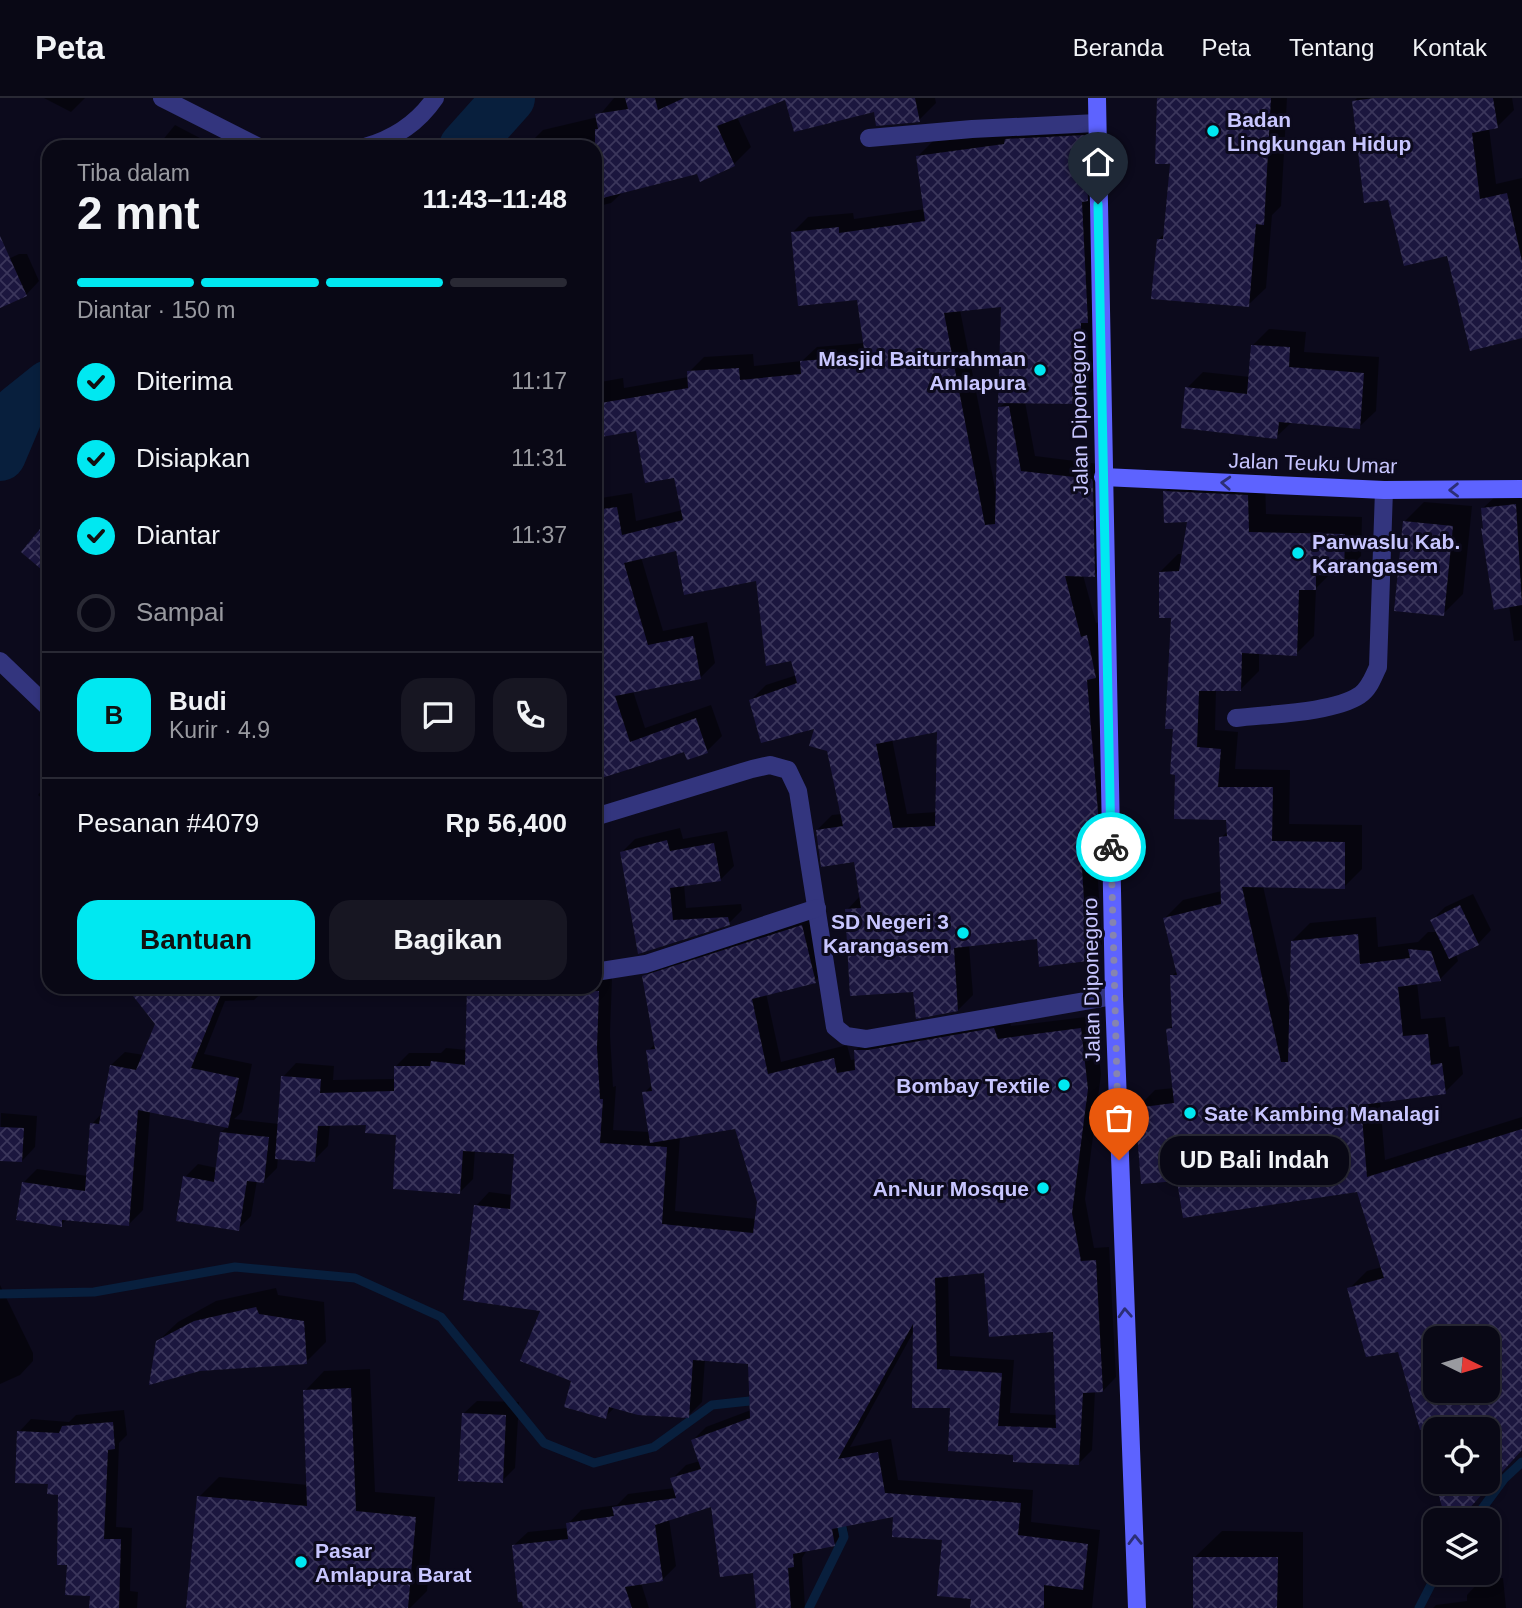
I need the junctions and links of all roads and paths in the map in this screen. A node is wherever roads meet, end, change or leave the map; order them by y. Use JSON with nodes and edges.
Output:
{"nodes":[{"id":1,"x":162,"y":98,"type":"edge"},
{"id":2,"x":435,"y":98,"type":"edge"},
{"id":3,"x":1097,"y":98,"type":"edge"},
{"id":4,"x":1097,"y":122,"type":"junction"},
{"id":5,"x":869,"y":138,"type":"dead end"},
{"id":6,"x":245,"y":140,"type":"edge"},
{"id":7,"x":389,"y":140,"type":"edge"},
{"id":8,"x":1103,"y":477,"type":"junction"},
{"id":9,"x":1522,"y":489,"type":"edge"},
{"id":10,"x":1384,"y":490,"type":"junction"},
{"id":11,"x":0,"y":661,"type":"edge"},
{"id":12,"x":42,"y":701,"type":"edge"},
{"id":13,"x":1236,"y":718,"type":"dead end"},
{"id":14,"x":602,"y":815,"type":"edge"},
{"id":15,"x":817,"y":908,"type":"junction"},
{"id":16,"x":602,"y":971,"type":"edge"},
{"id":17,"x":1114,"y":996,"type":"junction"},
{"id":18,"x":1137,"y":1608,"type":"edge"}],
"edges":[{"from":1,"to":6,"type":"street"},
{"from":2,"to":7,"type":"street"},
{"from":3,"to":4,"type":"street","name":"Jalan Diponegoro"},
{"from":4,"to":5,"type":"street"},
{"from":4,"to":8,"type":"street","name":"Jalan Diponegoro"},
{"from":10,"to":8,"type":"street","name":"Jalan Teuku Umar","one_way":true},
{"from":8,"to":17,"type":"street","name":"Jalan Diponegoro"},
{"from":9,"to":10,"type":"street","name":"Jalan Teuku Umar","one_way":true},
{"from":10,"to":13,"type":"street"},
{"from":11,"to":12,"type":"street"},
{"from":14,"to":15,"type":"street"},
{"from":15,"to":16,"type":"street"},
{"from":15,"to":17,"type":"street"},
{"from":18,"to":17,"type":"street","name":"Jalan Diponegoro","one_way":true}]}
